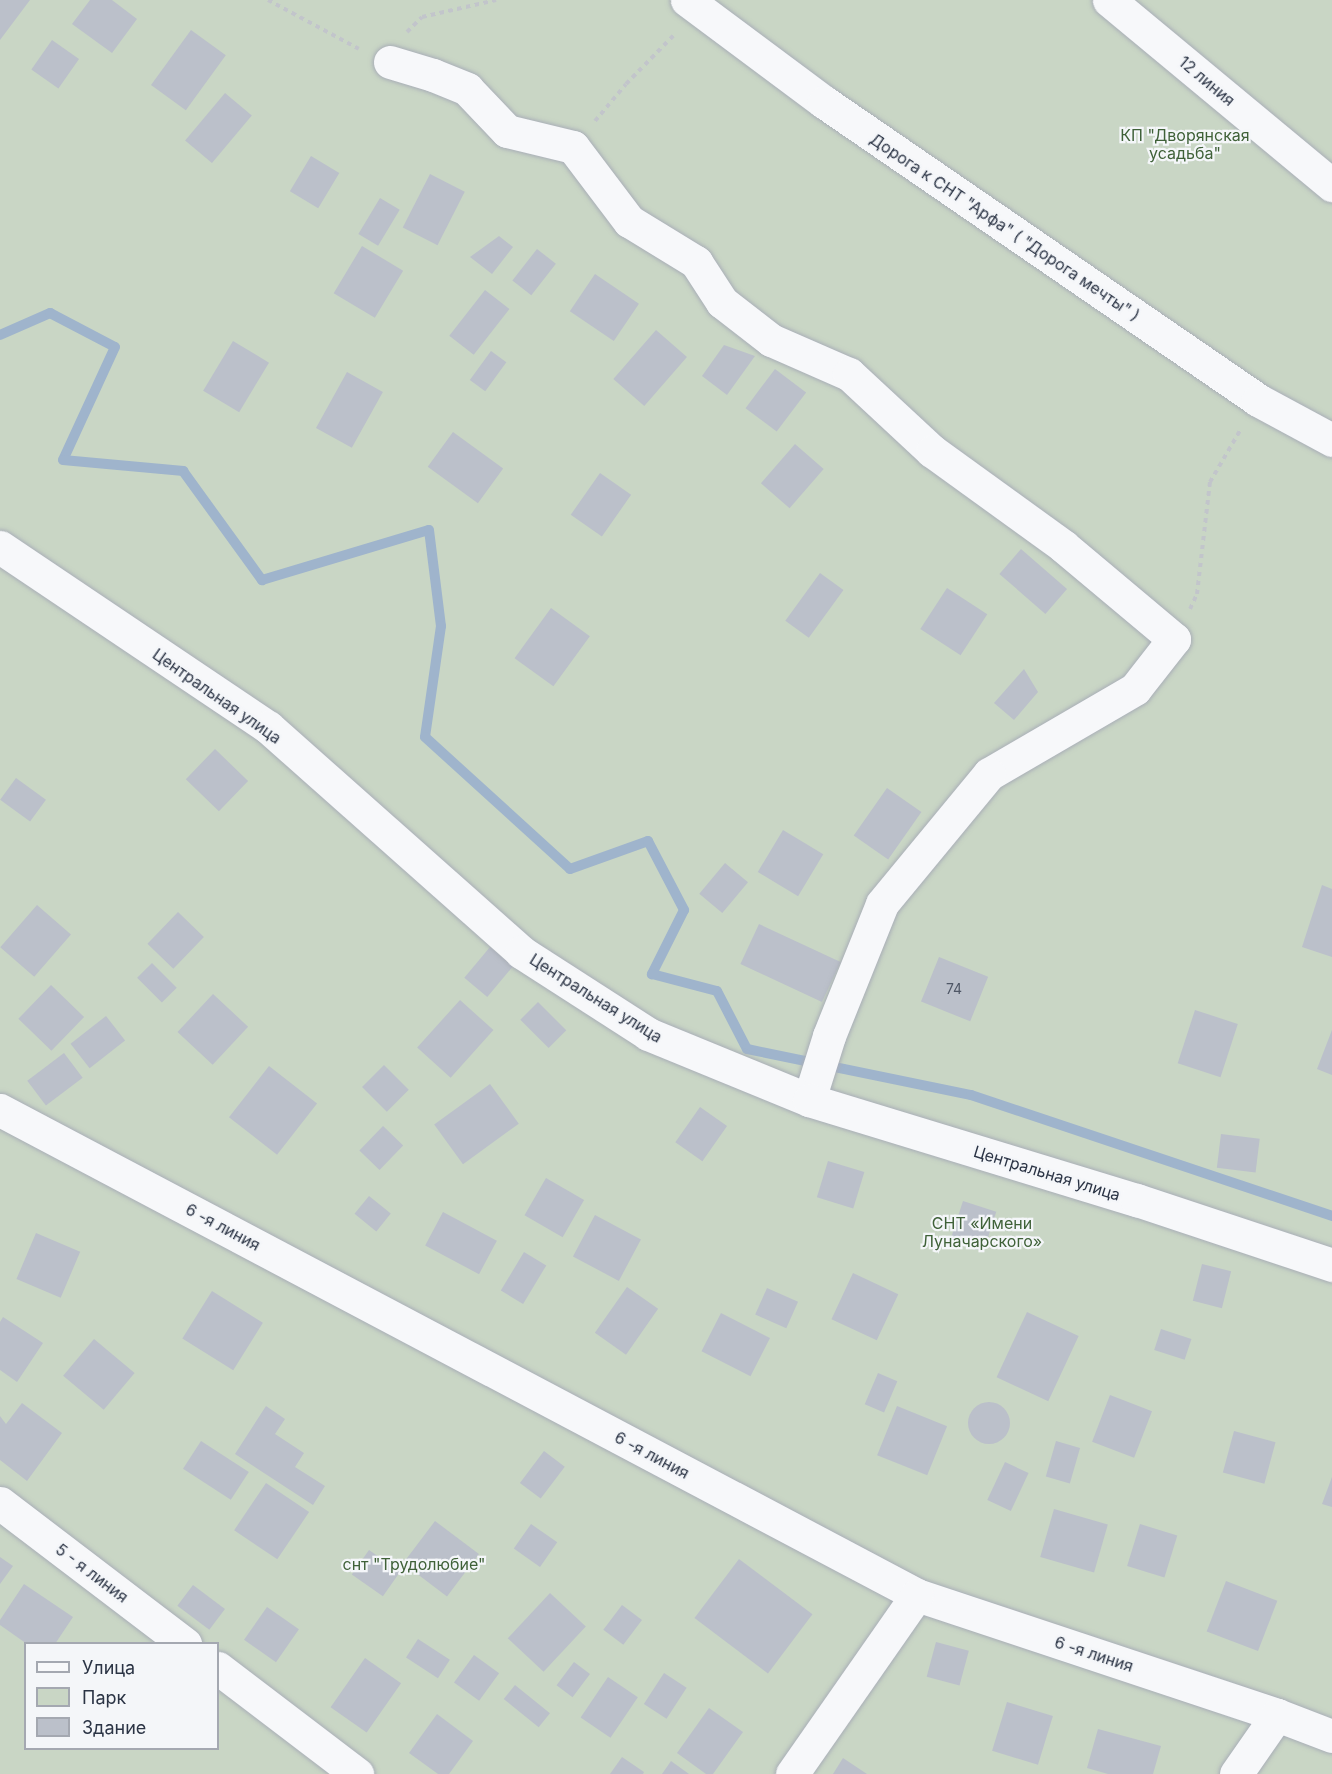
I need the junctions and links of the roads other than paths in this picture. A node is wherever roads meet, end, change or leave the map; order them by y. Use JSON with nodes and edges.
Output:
{"nodes":[{"id":1,"x":1109,"y":0,"type":"edge"},
{"id":2,"x":693,"y":5,"type":"edge"},
{"id":3,"x":390,"y":62,"type":"road end"},
{"id":4,"x":1332,"y":185,"type":"edge"},
{"id":5,"x":1332,"y":440,"type":"edge"},
{"id":6,"x":0,"y":547,"type":"edge"},
{"id":7,"x":809,"y":1100,"type":"junction"},
{"id":8,"x":0,"y":1110,"type":"edge"},
{"id":9,"x":1332,"y":1265,"type":"edge"},
{"id":10,"x":0,"y":1503,"type":"edge"},
{"id":11,"x":917,"y":1595,"type":"junction"},
{"id":12,"x":182,"y":1642,"type":"edge"},
{"id":13,"x":219,"y":1669,"type":"edge"},
{"id":14,"x":1277,"y":1715,"type":"junction"},
{"id":15,"x":1332,"y":1736,"type":"edge"},
{"id":16,"x":357,"y":1774,"type":"edge"},
{"id":17,"x":792,"y":1774,"type":"edge"},
{"id":18,"x":1236,"y":1774,"type":"edge"}],
"edges":[{"from":1,"to":4,"type":"street","name":"12 линия"},
{"from":2,"to":5,"type":"street","name":"Дорога к СНТ \"Арфа\" ( \"Дорога мечты\" )"},
{"from":3,"to":7,"type":"street"},
{"from":6,"to":7,"type":"street","name":"Центральная улица"},
{"from":7,"to":9,"type":"street","name":"Центральная улица"},
{"from":8,"to":11,"type":"street","name":"6 -я линия"},
{"from":10,"to":12,"type":"street","name":"5 - я линия"},
{"from":11,"to":14,"type":"street","name":"6 -я линия"},
{"from":11,"to":17,"type":"street"},
{"from":13,"to":16,"type":"street"},
{"from":14,"to":15,"type":"street","name":"6 -я линия"},
{"from":14,"to":18,"type":"street"}]}
